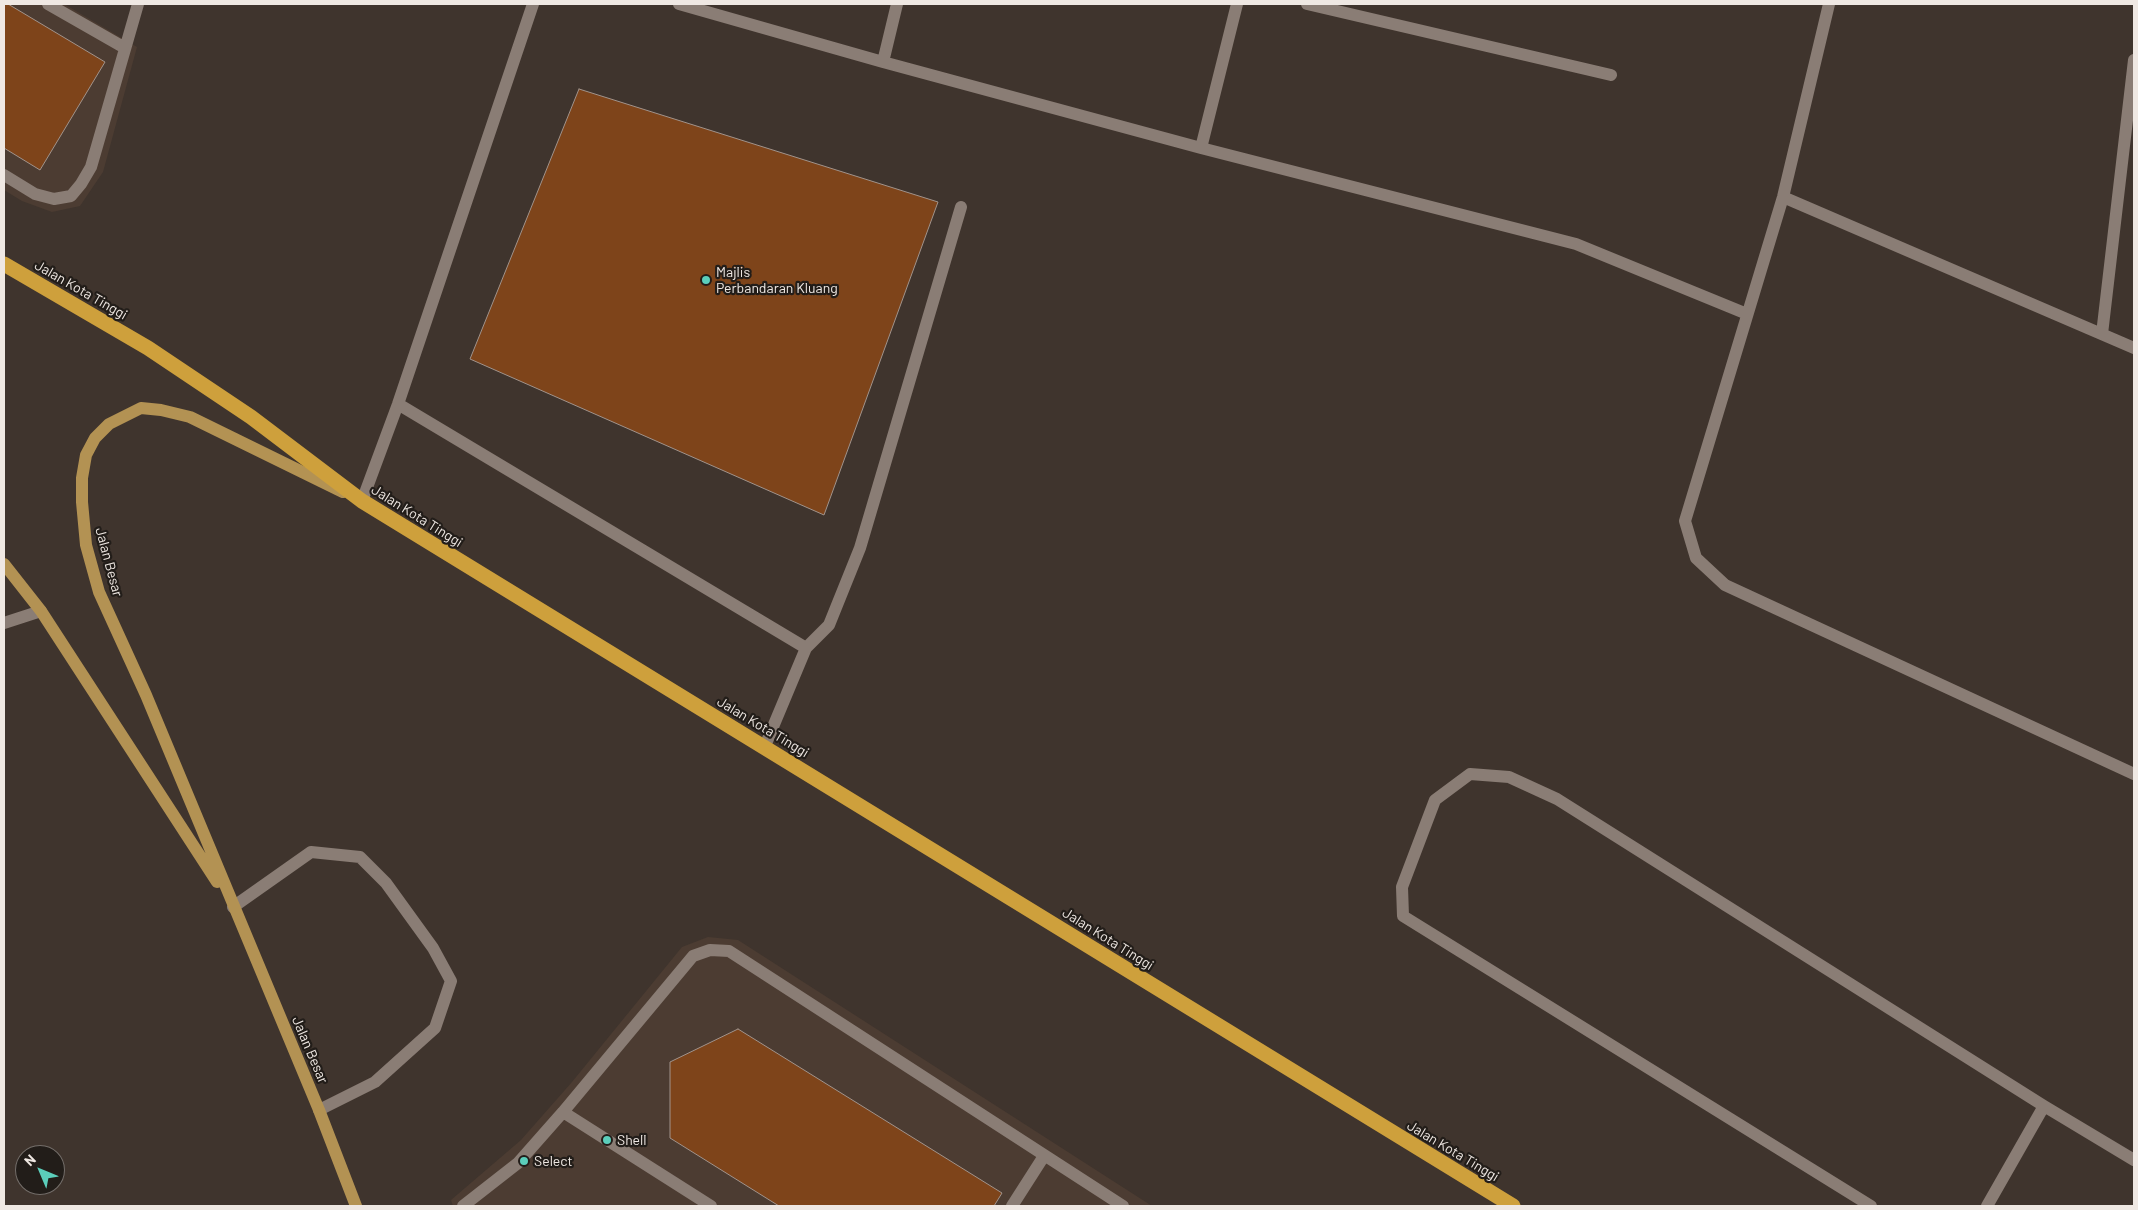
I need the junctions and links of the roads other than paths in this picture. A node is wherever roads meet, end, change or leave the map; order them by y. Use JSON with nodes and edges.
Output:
{"nodes":[{"id":1,"x":48,"y":4,"type":"edge"},
{"id":2,"x":138,"y":4,"type":"edge"},
{"id":3,"x":533,"y":4,"type":"edge"},
{"id":4,"x":679,"y":4,"type":"edge"},
{"id":5,"x":898,"y":4,"type":"edge"},
{"id":6,"x":1236,"y":4,"type":"edge"},
{"id":7,"x":1307,"y":4,"type":"edge"},
{"id":8,"x":1829,"y":4,"type":"edge"},
{"id":9,"x":125,"y":48,"type":"junction"},
{"id":10,"x":2134,"y":60,"type":"edge"},
{"id":11,"x":884,"y":62,"type":"junction"},
{"id":12,"x":1611,"y":76,"type":"dead end"},
{"id":13,"x":1200,"y":148,"type":"junction"},
{"id":14,"x":4,"y":175,"type":"edge"},
{"id":15,"x":1783,"y":197,"type":"junction"},
{"id":16,"x":961,"y":207,"type":"dead end"},
{"id":17,"x":4,"y":264,"type":"edge"},
{"id":18,"x":1747,"y":314,"type":"junction"},
{"id":19,"x":2102,"y":334,"type":"junction"},
{"id":20,"x":2134,"y":348,"type":"edge"},
{"id":21,"x":398,"y":404,"type":"junction"},
{"id":22,"x":362,"y":501,"type":"junction"},
{"id":23,"x":4,"y":564,"type":"edge"},
{"id":24,"x":41,"y":611,"type":"junction"},
{"id":25,"x":4,"y":623,"type":"edge"},
{"id":26,"x":806,"y":648,"type":"junction"},
{"id":27,"x":765,"y":746,"type":"junction"},
{"id":28,"x":2134,"y":774,"type":"edge"},
{"id":29,"x":233,"y":908,"type":"junction"},
{"id":30,"x":2044,"y":1106,"type":"junction"},
{"id":31,"x":319,"y":1110,"type":"junction"},
{"id":32,"x":563,"y":1112,"type":"junction"},
{"id":33,"x":1044,"y":1156,"type":"junction"},
{"id":34,"x":2134,"y":1160,"type":"edge"},
{"id":35,"x":1472,"y":1182,"type":"junction"},
{"id":36,"x":699,"y":1202,"type":"edge"},
{"id":37,"x":466,"y":1205,"type":"edge"},
{"id":38,"x":356,"y":1206,"type":"edge"},
{"id":39,"x":711,"y":1206,"type":"edge"},
{"id":40,"x":1012,"y":1206,"type":"edge"},
{"id":41,"x":1123,"y":1206,"type":"edge"},
{"id":42,"x":1504,"y":1206,"type":"edge"},
{"id":43,"x":1514,"y":1206,"type":"edge"},
{"id":44,"x":1871,"y":1206,"type":"edge"},
{"id":45,"x":1987,"y":1206,"type":"edge"}],
"edges":[{"from":1,"to":9,"type":"street"},
{"from":2,"to":9,"type":"street"},
{"from":3,"to":21,"type":"street"},
{"from":4,"to":11,"type":"street"},
{"from":5,"to":11,"type":"street"},
{"from":6,"to":13,"type":"street"},
{"from":7,"to":12,"type":"street"},
{"from":8,"to":15,"type":"street"},
{"from":9,"to":14,"type":"street"},
{"from":10,"to":19,"type":"street"},
{"from":11,"to":13,"type":"street"},
{"from":13,"to":18,"type":"street"},
{"from":15,"to":18,"type":"street"},
{"from":15,"to":19,"type":"street"},
{"from":16,"to":26,"type":"street"},
{"from":17,"to":22,"type":"highway","name":"Jalan Kota Tinggi"},
{"from":18,"to":28,"type":"street"},
{"from":19,"to":20,"type":"street"},
{"from":21,"to":22,"type":"street"},
{"from":21,"to":26,"type":"street"},
{"from":22,"to":27,"type":"highway","name":"Jalan Kota Tinggi"},
{"from":22,"to":29,"type":"main road","name":"Jalan Besar"},
{"from":23,"to":24,"type":"main road","name":"Jalan Besar"},
{"from":24,"to":25,"type":"street"},
{"from":24,"to":29,"type":"main road","name":"Jalan Besar"},
{"from":26,"to":27,"type":"street"},
{"from":27,"to":35,"type":"highway","name":"Jalan Kota Tinggi"},
{"from":29,"to":31,"type":"main road","name":"Jalan Besar"},
{"from":29,"to":31,"type":"street"},
{"from":30,"to":34,"type":"street"},
{"from":30,"to":44,"type":"street"},
{"from":30,"to":45,"type":"street"},
{"from":31,"to":38,"type":"main road","name":"Jalan Besar"},
{"from":32,"to":33,"type":"street"},
{"from":32,"to":36,"type":"street"},
{"from":32,"to":37,"type":"street"},
{"from":33,"to":40,"type":"street"},
{"from":33,"to":41,"type":"street"},
{"from":35,"to":42,"type":"main road"},
{"from":35,"to":43,"type":"highway","name":"Jalan Kota Tinggi"},
{"from":36,"to":39,"type":"street"}]}
